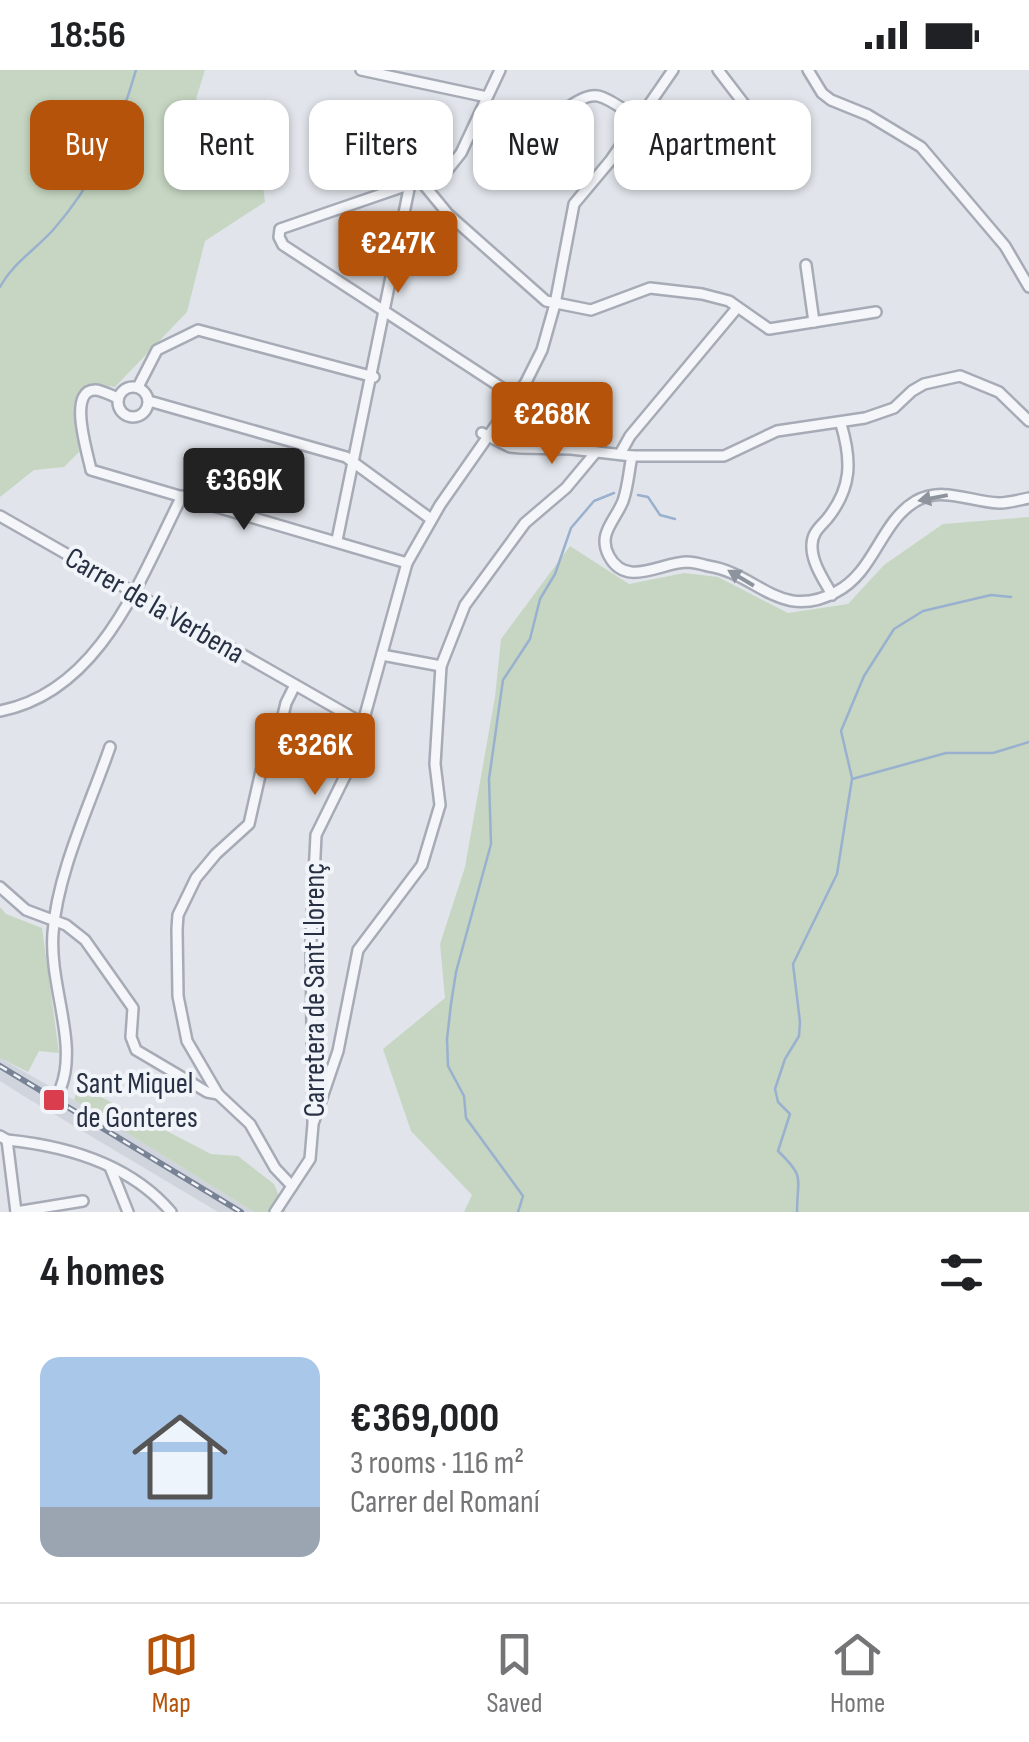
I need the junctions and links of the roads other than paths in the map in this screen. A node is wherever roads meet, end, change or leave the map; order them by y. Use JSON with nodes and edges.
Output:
{"nodes":[{"id":1,"x":361,"y":70,"type":"edge"},
{"id":2,"x":500,"y":70,"type":"edge"},
{"id":3,"x":672,"y":70,"type":"edge"},
{"id":4,"x":718,"y":70,"type":"edge"},
{"id":5,"x":808,"y":70,"type":"edge"},
{"id":6,"x":488,"y":97,"type":"junction"},
{"id":7,"x":580,"y":100,"type":"edge"},
{"id":8,"x":653,"y":100,"type":"edge"},
{"id":9,"x":741,"y":100,"type":"edge"},
{"id":10,"x":614,"y":104,"type":"edge"},
{"id":11,"x":614,"y":156,"type":"edge"},
{"id":12,"x":453,"y":164,"type":"edge"},
{"id":13,"x":393,"y":190,"type":"edge"},
{"id":14,"x":413,"y":190,"type":"edge"},
{"id":15,"x":423,"y":190,"type":"edge"},
{"id":16,"x":806,"y":265,"type":"dead end"},
{"id":17,"x":1029,"y":287,"type":"edge"},
{"id":18,"x":555,"y":304,"type":"junction"},
{"id":19,"x":736,"y":308,"type":"junction"},
{"id":20,"x":386,"y":312,"type":"junction"},
{"id":21,"x":876,"y":312,"type":"dead end"},
{"id":22,"x":814,"y":322,"type":"junction"},
{"id":23,"x":374,"y":377,"type":"junction"},
{"id":24,"x":138,"y":386,"type":"junction"},
{"id":25,"x":516,"y":396,"type":"junction"},
{"id":26,"x":118,"y":398,"type":"junction"},
{"id":27,"x":149,"y":401,"type":"junction"},
{"id":28,"x":1029,"y":421,"type":"edge"},
{"id":29,"x":841,"y":424,"type":"junction"},
{"id":30,"x":485,"y":435,"type":"junction"},
{"id":31,"x":596,"y":452,"type":"junction"},
{"id":32,"x":626,"y":455,"type":"junction"},
{"id":33,"x":354,"y":461,"type":"junction"},
{"id":34,"x":182,"y":496,"type":"junction"},
{"id":35,"x":1029,"y":498,"type":"edge"},
{"id":36,"x":0,"y":516,"type":"edge"},
{"id":37,"x":431,"y":519,"type":"junction"},
{"id":38,"x":337,"y":540,"type":"junction"},
{"id":39,"x":408,"y":563,"type":"junction"},
{"id":40,"x":133,"y":591,"type":"junction"},
{"id":41,"x":832,"y":595,"type":"junction"},
{"id":42,"x":382,"y":655,"type":"junction"},
{"id":43,"x":440,"y":666,"type":"junction"},
{"id":44,"x":295,"y":685,"type":"junction"},
{"id":45,"x":0,"y":711,"type":"edge"},
{"id":46,"x":362,"y":723,"type":"junction"},
{"id":47,"x":110,"y":747,"type":"dead end"},
{"id":48,"x":0,"y":887,"type":"edge"},
{"id":49,"x":54,"y":919,"type":"junction"},
{"id":50,"x":62,"y":1088,"type":"dead end"},
{"id":51,"x":218,"y":1094,"type":"junction"},
{"id":52,"x":313,"y":1124,"type":"junction"},
{"id":53,"x":2,"y":1140,"type":"edge"},
{"id":54,"x":110,"y":1168,"type":"junction"},
{"id":55,"x":292,"y":1186,"type":"junction"},
{"id":56,"x":83,"y":1201,"type":"dead end"},
{"id":57,"x":276,"y":1210,"type":"edge"},
{"id":58,"x":16,"y":1212,"type":"edge"},
{"id":59,"x":128,"y":1212,"type":"edge"},
{"id":60,"x":170,"y":1212,"type":"edge"}],
"edges":[{"from":1,"to":6,"type":"street"},
{"from":2,"to":6,"type":"street"},
{"from":3,"to":8,"type":"street","name":"Carretera de Sant Llorenç"},
{"from":4,"to":9,"type":"street"},
{"from":5,"to":17,"type":"street"},
{"from":6,"to":12,"type":"street"},
{"from":7,"to":10,"type":"street"},
{"from":11,"to":18,"type":"street","name":"Carretera de Sant Llorenç"},
{"from":13,"to":20,"type":"street"},
{"from":14,"to":20,"type":"street"},
{"from":15,"to":18,"type":"street"},
{"from":16,"to":22,"type":"street"},
{"from":18,"to":19,"type":"street"},
{"from":18,"to":25,"type":"street","name":"Carretera de Sant Llorenç"},
{"from":19,"to":22,"type":"street"},
{"from":19,"to":32,"type":"street"},
{"from":20,"to":23,"type":"street"},
{"from":20,"to":25,"type":"street"},
{"from":21,"to":22,"type":"street"},
{"from":23,"to":24,"type":"street"},
{"from":23,"to":33,"type":"street"},
{"from":24,"to":26,"type":"street"},
{"from":24,"to":27,"type":"street"},
{"from":25,"to":30,"type":"street","name":"Carretera de Sant Llorenç"},
{"from":26,"to":27,"type":"street"},
{"from":26,"to":34,"type":"street"},
{"from":27,"to":33,"type":"street"},
{"from":28,"to":29,"type":"street"},
{"from":29,"to":32,"type":"street"},
{"from":29,"to":41,"type":"street"},
{"from":30,"to":31,"type":"street"},
{"from":30,"to":37,"type":"street","name":"Carretera de Sant Llorenç"},
{"from":31,"to":32,"type":"street"},
{"from":31,"to":43,"type":"street"},
{"from":41,"to":32,"type":"street","one_way":true},
{"from":33,"to":37,"type":"street"},
{"from":33,"to":38,"type":"street"},
{"from":34,"to":38,"type":"street"},
{"from":34,"to":40,"type":"street"},
{"from":35,"to":41,"type":"street","one_way":true},
{"from":36,"to":40,"type":"street","name":"Carrer de la Verbena"},
{"from":37,"to":39,"type":"street","name":"Carretera de Sant Llorenç"},
{"from":38,"to":39,"type":"street"},
{"from":39,"to":42,"type":"street","name":"Carretera de Sant Llorenç"},
{"from":40,"to":44,"type":"street","name":"Carrer de la Verbena"},
{"from":40,"to":45,"type":"street"},
{"from":42,"to":43,"type":"street"},
{"from":42,"to":46,"type":"street","name":"Carretera de Sant Llorenç"},
{"from":43,"to":52,"type":"street"},
{"from":44,"to":46,"type":"street","name":"Carrer de la Verbena"},
{"from":44,"to":51,"type":"street"},
{"from":46,"to":52,"type":"street","name":"Carretera de Sant Llorenç"},
{"from":47,"to":49,"type":"street"},
{"from":48,"to":49,"type":"street"},
{"from":49,"to":50,"type":"street"},
{"from":49,"to":51,"type":"street"},
{"from":51,"to":55,"type":"street"},
{"from":52,"to":55,"type":"street","name":"Carretera de Sant Llorenç"},
{"from":53,"to":54,"type":"street"},
{"from":53,"to":58,"type":"street"},
{"from":54,"to":59,"type":"street"},
{"from":54,"to":60,"type":"street"},
{"from":55,"to":57,"type":"street","name":"Carretera de Sant Llorenç"},
{"from":56,"to":58,"type":"street"}]}
